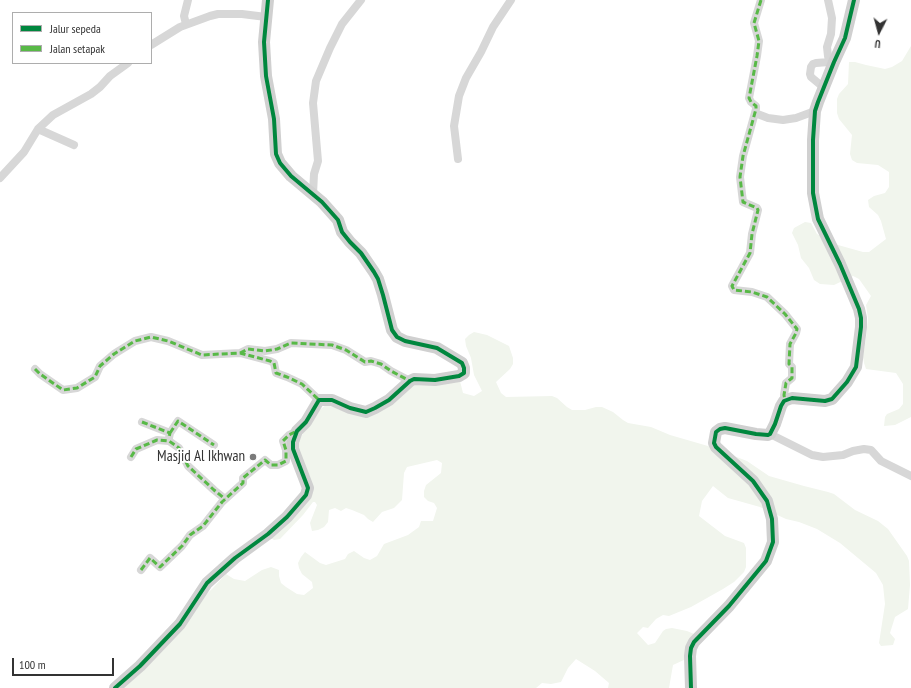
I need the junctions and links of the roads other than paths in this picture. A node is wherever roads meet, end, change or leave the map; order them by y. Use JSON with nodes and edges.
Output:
{"nodes":[{"id":1,"x":188,"y":0,"type":"edge"},
{"id":2,"x":268,"y":0,"type":"edge"},
{"id":3,"x":362,"y":0,"type":"edge"},
{"id":4,"x":511,"y":0,"type":"edge"},
{"id":5,"x":760,"y":0,"type":"edge"},
{"id":6,"x":828,"y":0,"type":"edge"},
{"id":7,"x":854,"y":0,"type":"edge"},
{"id":8,"x":266,"y":17,"type":"junction"},
{"id":9,"x":186,"y":24,"type":"junction"},
{"id":10,"x":152,"y":44,"type":"edge"},
{"id":11,"x":127,"y":64,"type":"edge"},
{"id":12,"x":830,"y":65,"type":"junction"},
{"id":13,"x":823,"y":87,"type":"junction"},
{"id":14,"x":815,"y":111,"type":"junction"},
{"id":15,"x":755,"y":113,"type":"junction"},
{"id":16,"x":38,"y":129,"type":"junction"},
{"id":17,"x":74,"y":145,"type":"dead end"},
{"id":18,"x":458,"y":159,"type":"dead end"},
{"id":19,"x":0,"y":178,"type":"edge"},
{"id":20,"x":313,"y":194,"type":"junction"},
{"id":21,"x":240,"y":353,"type":"junction"},
{"id":22,"x":35,"y":369,"type":"dead end"},
{"id":23,"x":410,"y":381,"type":"junction"},
{"id":24,"x":319,"y":400,"type":"junction"},
{"id":25,"x":785,"y":400,"type":"junction"},
{"id":26,"x":142,"y":422,"type":"dead end"},
{"id":27,"x":297,"y":431,"type":"junction"},
{"id":28,"x":770,"y":434,"type":"junction"},
{"id":29,"x":169,"y":437,"type":"junction"},
{"id":30,"x":214,"y":445,"type":"dead end"},
{"id":31,"x":131,"y":458,"type":"dead end"},
{"id":32,"x":911,"y":476,"type":"edge"},
{"id":33,"x":225,"y":499,"type":"junction"},
{"id":34,"x":141,"y":570,"type":"dead end"},
{"id":35,"x":115,"y":688,"type":"edge"},
{"id":36,"x":691,"y":688,"type":"edge"}],
"edges":[{"from":1,"to":9,"type":"street"},
{"from":2,"to":8,"type":"street"},
{"from":3,"to":20,"type":"street"},
{"from":4,"to":18,"type":"street"},
{"from":5,"to":15,"type":"street"},
{"from":6,"to":12,"type":"street"},
{"from":7,"to":12,"type":"street"},
{"from":8,"to":9,"type":"street"},
{"from":8,"to":20,"type":"street"},
{"from":9,"to":10,"type":"street"},
{"from":11,"to":16,"type":"street"},
{"from":12,"to":13,"type":"street"},
{"from":12,"to":13,"type":"street"},
{"from":13,"to":14,"type":"street"},
{"from":14,"to":15,"type":"street"},
{"from":14,"to":25,"type":"street"},
{"from":15,"to":25,"type":"street"},
{"from":16,"to":17,"type":"street"},
{"from":16,"to":19,"type":"street"},
{"from":20,"to":23,"type":"street"},
{"from":21,"to":22,"type":"street"},
{"from":21,"to":23,"type":"street"},
{"from":21,"to":24,"type":"street"},
{"from":23,"to":24,"type":"street"},
{"from":24,"to":27,"type":"street"},
{"from":25,"to":28,"type":"street"},
{"from":26,"to":29,"type":"street"},
{"from":27,"to":33,"type":"street"},
{"from":27,"to":35,"type":"street"},
{"from":28,"to":32,"type":"street"},
{"from":28,"to":36,"type":"street"},
{"from":29,"to":30,"type":"street"},
{"from":29,"to":31,"type":"street"},
{"from":29,"to":33,"type":"street"},
{"from":33,"to":34,"type":"street"}]}
